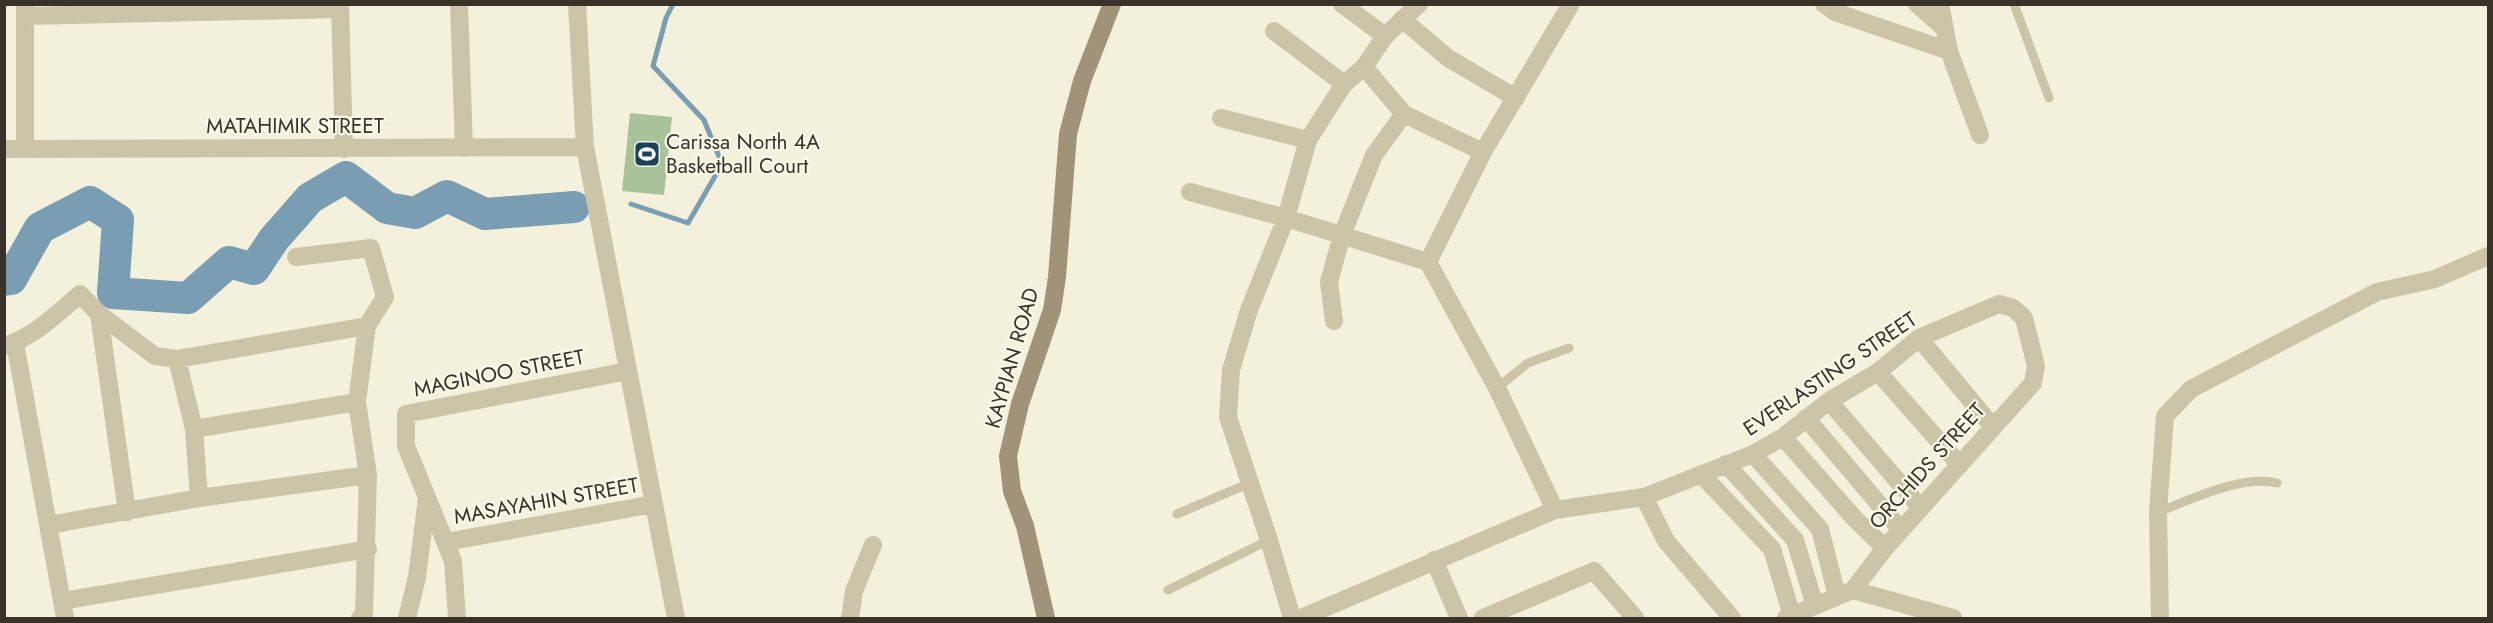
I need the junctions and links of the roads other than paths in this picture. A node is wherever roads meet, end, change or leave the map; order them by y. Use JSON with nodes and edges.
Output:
{"nodes":[{"id":1,"x":459,"y":4,"type":"edge"},
{"id":2,"x":577,"y":4,"type":"edge"},
{"id":3,"x":1112,"y":4,"type":"edge"},
{"id":4,"x":1342,"y":4,"type":"edge"},
{"id":5,"x":1419,"y":4,"type":"edge"},
{"id":6,"x":1572,"y":4,"type":"edge"},
{"id":7,"x":1824,"y":4,"type":"edge"},
{"id":8,"x":1917,"y":4,"type":"edge"},
{"id":9,"x":1940,"y":4,"type":"edge"},
{"id":10,"x":2014,"y":4,"type":"edge"},
{"id":11,"x":340,"y":7,"type":"edge"},
{"id":12,"x":25,"y":10,"type":"edge"},
{"id":13,"x":1402,"y":19,"type":"junction"},
{"id":14,"x":1944,"y":28,"type":"junction"},
{"id":15,"x":1274,"y":31,"type":"dead end"},
{"id":16,"x":1385,"y":36,"type":"junction"},
{"id":17,"x":1949,"y":51,"type":"junction"},
{"id":18,"x":1364,"y":67,"type":"junction"},
{"id":19,"x":1344,"y":84,"type":"junction"},
{"id":20,"x":1516,"y":98,"type":"junction"},
{"id":21,"x":2049,"y":98,"type":"dead end"},
{"id":22,"x":1404,"y":114,"type":"junction"},
{"id":23,"x":1221,"y":118,"type":"dead end"},
{"id":24,"x":1980,"y":135,"type":"dead end"},
{"id":25,"x":1308,"y":140,"type":"junction"},
{"id":26,"x":585,"y":147,"type":"junction"},
{"id":27,"x":464,"y":148,"type":"junction"},
{"id":28,"x":4,"y":149,"type":"edge"},
{"id":29,"x":25,"y":149,"type":"junction"},
{"id":30,"x":344,"y":149,"type":"junction"},
{"id":31,"x":1483,"y":153,"type":"junction"},
{"id":32,"x":1190,"y":192,"type":"dead end"},
{"id":33,"x":1286,"y":218,"type":"junction"},
{"id":34,"x":1342,"y":235,"type":"junction"},
{"id":35,"x":2488,"y":256,"type":"edge"},
{"id":36,"x":296,"y":257,"type":"dead end"},
{"id":37,"x":1428,"y":262,"type":"junction"},
{"id":38,"x":2013,"y":308,"type":"joint"},
{"id":39,"x":99,"y":314,"type":"junction"},
{"id":40,"x":1334,"y":321,"type":"dead end"},
{"id":41,"x":367,"y":326,"type":"junction"},
{"id":42,"x":1919,"y":338,"type":"junction"},
{"id":43,"x":10,"y":344,"type":"edge"},
{"id":44,"x":1569,"y":348,"type":"dead end"},
{"id":45,"x":177,"y":359,"type":"junction"},
{"id":46,"x":628,"y":371,"type":"junction"},
{"id":47,"x":1878,"y":372,"type":"junction"},
{"id":48,"x":1497,"y":388,"type":"junction"},
{"id":49,"x":1829,"y":401,"type":"junction"},
{"id":50,"x":357,"y":402,"type":"junction"},
{"id":51,"x":1806,"y":418,"type":"junction"},
{"id":52,"x":1993,"y":427,"type":"junction"},
{"id":53,"x":194,"y":429,"type":"junction"},
{"id":54,"x":1783,"y":437,"type":"junction"},
{"id":55,"x":1753,"y":454,"type":"junction"},
{"id":56,"x":1726,"y":464,"type":"junction"},
{"id":57,"x":1960,"y":465,"type":"junction"},
{"id":58,"x":1701,"y":474,"type":"junction"},
{"id":59,"x":368,"y":475,"type":"junction"},
{"id":60,"x":1250,"y":483,"type":"junction"},
{"id":61,"x":2277,"y":483,"type":"dead end"},
{"id":62,"x":428,"y":497,"type":"junction"},
{"id":63,"x":1644,"y":497,"type":"junction"},
{"id":64,"x":199,"y":498,"type":"junction"},
{"id":65,"x":654,"y":504,"type":"junction"},
{"id":66,"x":1921,"y":508,"type":"junction"},
{"id":67,"x":1555,"y":510,"type":"junction"},
{"id":68,"x":127,"y":512,"type":"junction"},
{"id":69,"x":2158,"y":512,"type":"junction"},
{"id":70,"x":1177,"y":514,"type":"dead end"},
{"id":71,"x":49,"y":525,"type":"junction"},
{"id":72,"x":1901,"y":530,"type":"junction"},
{"id":73,"x":1269,"y":540,"type":"junction"},
{"id":74,"x":446,"y":542,"type":"junction"},
{"id":75,"x":873,"y":545,"type":"dead end"},
{"id":76,"x":1885,"y":548,"type":"junction"},
{"id":77,"x":368,"y":549,"type":"junction"},
{"id":78,"x":1434,"y":560,"type":"junction"},
{"id":79,"x":1168,"y":591,"type":"dead end"},
{"id":80,"x":1844,"y":593,"type":"junction"},
{"id":81,"x":1815,"y":606,"type":"junction"},
{"id":82,"x":63,"y":610,"type":"edge"},
{"id":83,"x":1629,"y":616,"type":"edge"},
{"id":84,"x":1789,"y":617,"type":"edge"},
{"id":85,"x":360,"y":618,"type":"edge"},
{"id":86,"x":407,"y":618,"type":"edge"},
{"id":87,"x":457,"y":618,"type":"edge"},
{"id":88,"x":676,"y":618,"type":"edge"},
{"id":89,"x":850,"y":618,"type":"edge"},
{"id":90,"x":1046,"y":618,"type":"edge"},
{"id":91,"x":1292,"y":618,"type":"edge"},
{"id":92,"x":1301,"y":618,"type":"edge"},
{"id":93,"x":1459,"y":618,"type":"edge"},
{"id":94,"x":1483,"y":618,"type":"edge"},
{"id":95,"x":1732,"y":618,"type":"edge"},
{"id":96,"x":1953,"y":618,"type":"edge"},
{"id":97,"x":2160,"y":618,"type":"edge"}],
"edges":[{"from":1,"to":27,"type":"street"},
{"from":2,"to":26,"type":"street"},
{"from":3,"to":90,"type":"street","name":"KAYPIAN ROAD"},
{"from":4,"to":16,"type":"street"},
{"from":5,"to":13,"type":"street"},
{"from":6,"to":20,"type":"street"},
{"from":7,"to":17,"type":"street"},
{"from":8,"to":14,"type":"street"},
{"from":9,"to":14,"type":"street"},
{"from":10,"to":21,"type":"lane"},
{"from":11,"to":12,"type":"street"},
{"from":11,"to":30,"type":"street"},
{"from":12,"to":29,"type":"street"},
{"from":13,"to":16,"type":"street"},
{"from":13,"to":20,"type":"street"},
{"from":14,"to":17,"type":"street"},
{"from":15,"to":19,"type":"street"},
{"from":16,"to":18,"type":"street"},
{"from":17,"to":24,"type":"street"},
{"from":18,"to":19,"type":"street"},
{"from":18,"to":22,"type":"street"},
{"from":19,"to":25,"type":"street"},
{"from":20,"to":31,"type":"street"},
{"from":22,"to":31,"type":"street"},
{"from":22,"to":34,"type":"street"},
{"from":23,"to":25,"type":"street"},
{"from":25,"to":33,"type":"street"},
{"from":26,"to":27,"type":"street","name":"MATAHIMIK STREET"},
{"from":26,"to":46,"type":"street"},
{"from":27,"to":30,"type":"street","name":"MATAHIMIK STREET"},
{"from":28,"to":29,"type":"street","name":"MATAHIMIK STREET"},
{"from":29,"to":30,"type":"street","name":"MATAHIMIK STREET"},
{"from":31,"to":37,"type":"street"},
{"from":32,"to":33,"type":"street"},
{"from":33,"to":34,"type":"street"},
{"from":33,"to":60,"type":"street"},
{"from":34,"to":37,"type":"street"},
{"from":34,"to":40,"type":"street"},
{"from":35,"to":69,"type":"street"},
{"from":36,"to":41,"type":"street"},
{"from":37,"to":48,"type":"street"},
{"from":38,"to":42,"type":"street","name":"EVERLASTING STREET"},
{"from":38,"to":52,"type":"street","name":"ORCHIDS STREET"},
{"from":39,"to":43,"type":"street"},
{"from":39,"to":45,"type":"street"},
{"from":39,"to":68,"type":"street"},
{"from":41,"to":45,"type":"street"},
{"from":41,"to":50,"type":"street"},
{"from":42,"to":47,"type":"street","name":"EVERLASTING STREET"},
{"from":42,"to":52,"type":"street"},
{"from":43,"to":71,"type":"street"},
{"from":44,"to":48,"type":"lane"},
{"from":45,"to":53,"type":"street"},
{"from":46,"to":62,"type":"street","name":"MAGINOO STREET"},
{"from":46,"to":65,"type":"street"},
{"from":47,"to":49,"type":"street","name":"EVERLASTING STREET"},
{"from":47,"to":57,"type":"street"},
{"from":48,"to":67,"type":"street"},
{"from":49,"to":51,"type":"street","name":"EVERLASTING STREET"},
{"from":49,"to":66,"type":"street"},
{"from":50,"to":53,"type":"street"},
{"from":50,"to":59,"type":"street"},
{"from":51,"to":54,"type":"street","name":"EVERLASTING STREET"},
{"from":51,"to":72,"type":"street"},
{"from":52,"to":57,"type":"street","name":"ORCHIDS STREET"},
{"from":53,"to":64,"type":"street"},
{"from":54,"to":55,"type":"street","name":"EVERLASTING STREET"},
{"from":54,"to":76,"type":"street"},
{"from":55,"to":56,"type":"street","name":"EVERLASTING STREET"},
{"from":55,"to":80,"type":"street"},
{"from":56,"to":58,"type":"street","name":"EVERLASTING STREET"},
{"from":56,"to":81,"type":"street"},
{"from":57,"to":66,"type":"street","name":"ORCHIDS STREET"},
{"from":58,"to":63,"type":"street","name":"EVERLASTING STREET"},
{"from":58,"to":84,"type":"street"},
{"from":59,"to":64,"type":"street"},
{"from":59,"to":77,"type":"street"},
{"from":60,"to":70,"type":"lane"},
{"from":60,"to":73,"type":"street"},
{"from":61,"to":69,"type":"lane"},
{"from":62,"to":74,"type":"street","name":"MAGINOO STREET"},
{"from":62,"to":86,"type":"street"},
{"from":63,"to":67,"type":"street","name":"EVERLASTING STREET"},
{"from":63,"to":95,"type":"street"},
{"from":64,"to":68,"type":"street"},
{"from":65,"to":74,"type":"street","name":"MASAYAHIN STREET"},
{"from":65,"to":88,"type":"street"},
{"from":66,"to":72,"type":"street","name":"ORCHIDS STREET"},
{"from":67,"to":78,"type":"street","name":"EVERLASTING STREET"},
{"from":68,"to":71,"type":"street"},
{"from":69,"to":97,"type":"street"},
{"from":71,"to":82,"type":"street"},
{"from":72,"to":76,"type":"street","name":"ORCHIDS STREET"},
{"from":73,"to":79,"type":"lane"},
{"from":73,"to":91,"type":"street"},
{"from":74,"to":87,"type":"street","name":"MAGINOO STREET"},
{"from":75,"to":89,"type":"street"},
{"from":76,"to":80,"type":"street","name":"ORCHIDS STREET"},
{"from":77,"to":82,"type":"street"},
{"from":77,"to":85,"type":"street"},
{"from":78,"to":92,"type":"street","name":"EVERLASTING STREET"},
{"from":78,"to":93,"type":"street"},
{"from":80,"to":81,"type":"street","name":"ORCHIDS STREET"},
{"from":80,"to":96,"type":"street"},
{"from":81,"to":84,"type":"street","name":"ORCHIDS STREET"},
{"from":83,"to":94,"type":"street"}]}
